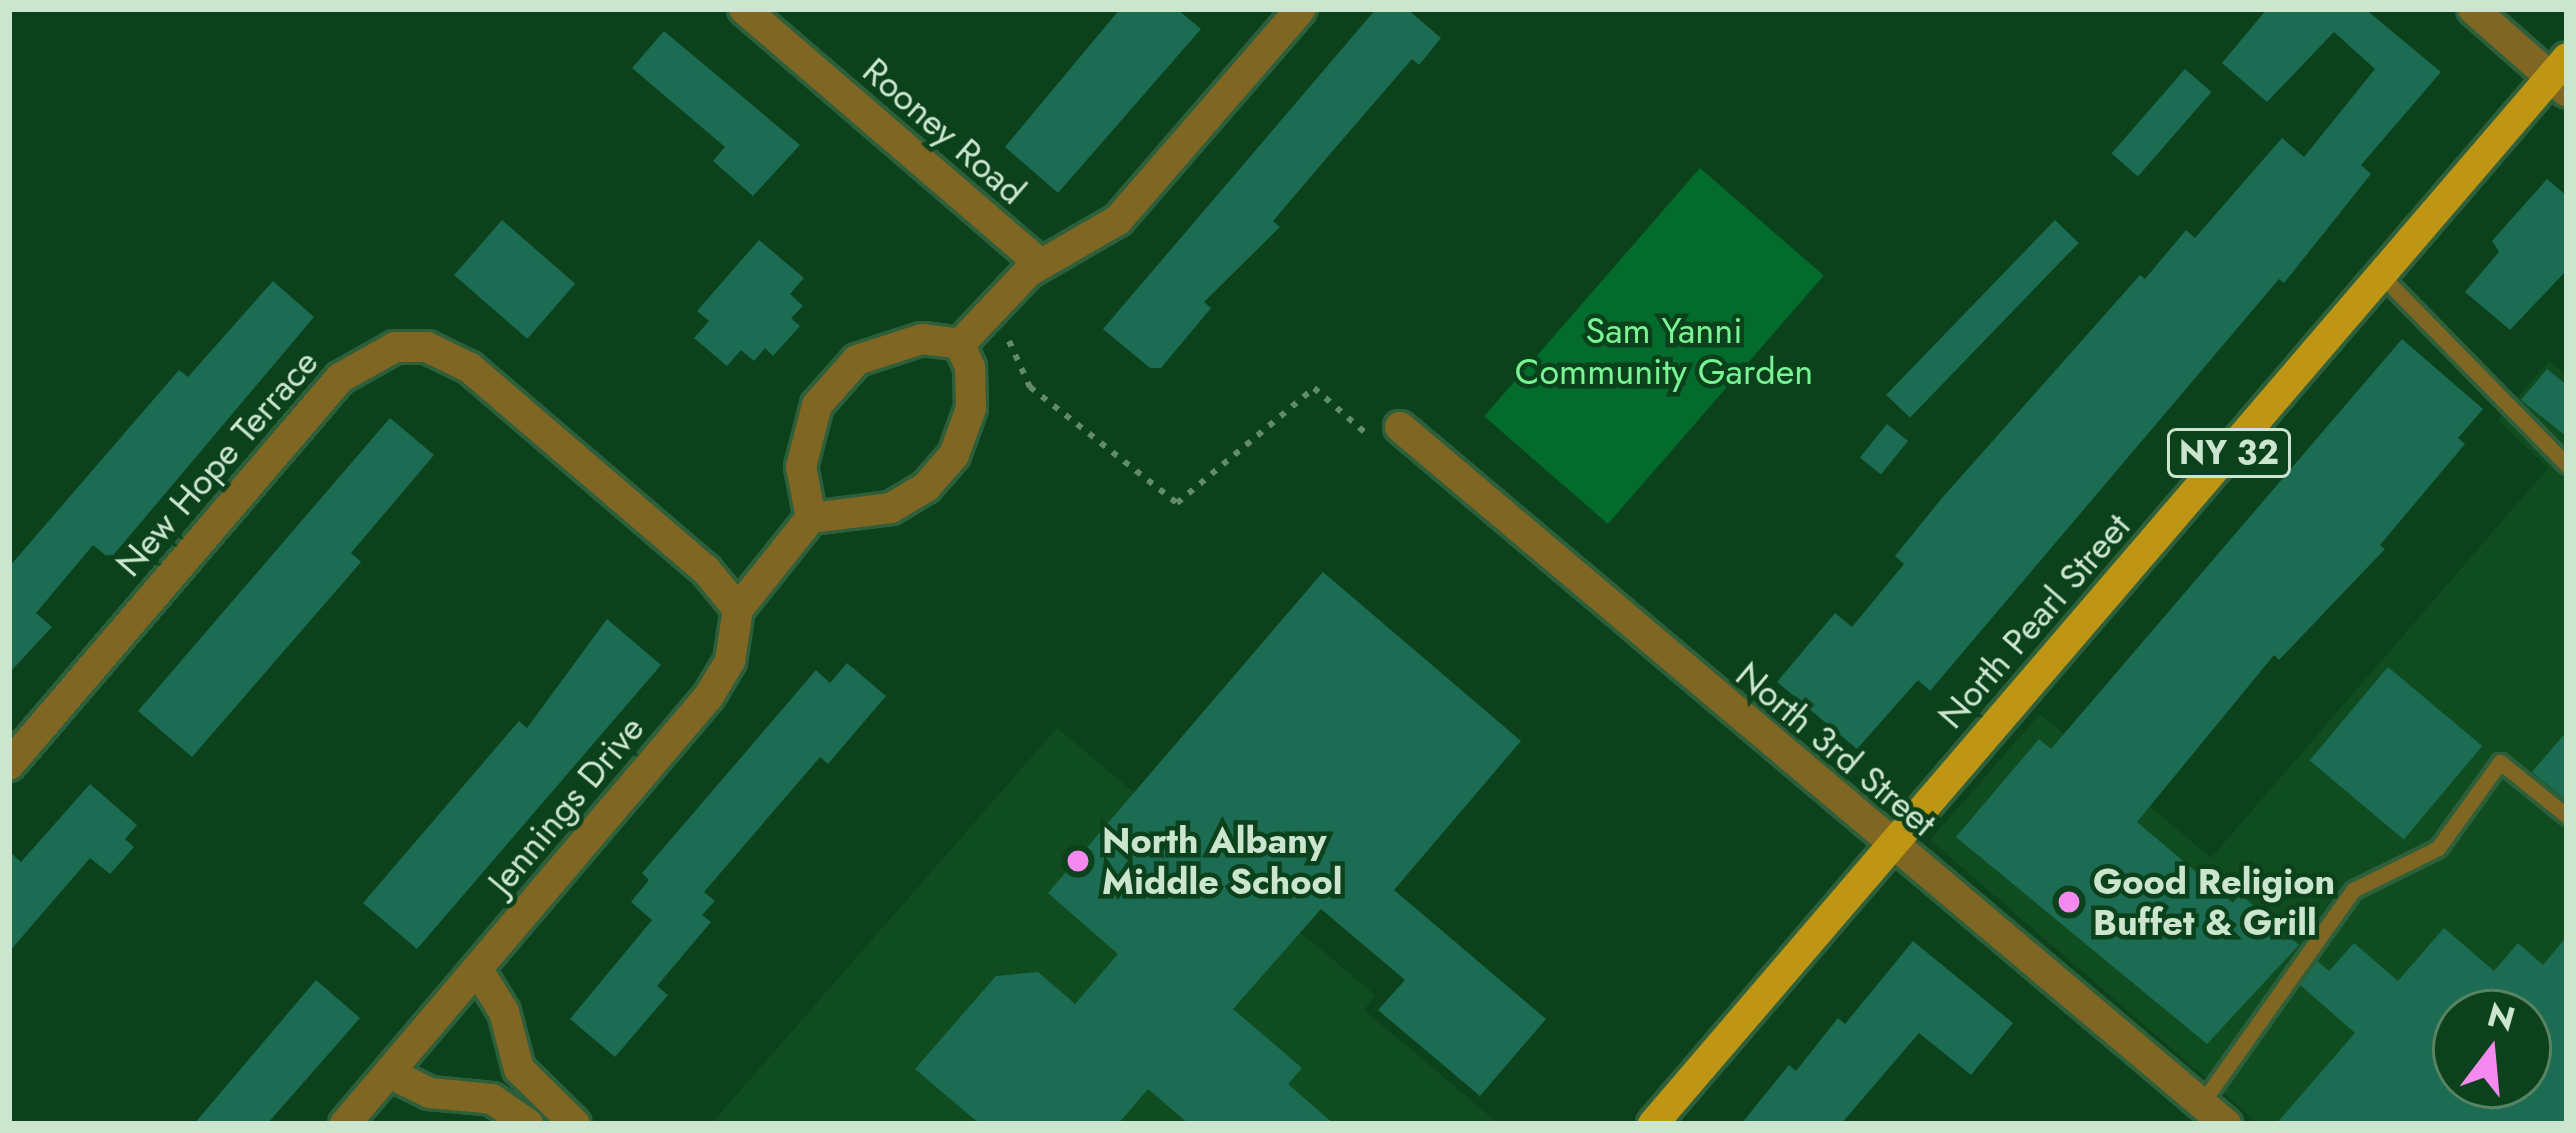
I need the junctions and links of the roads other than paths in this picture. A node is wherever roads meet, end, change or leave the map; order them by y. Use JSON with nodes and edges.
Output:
{"nodes":[{"id":1,"x":744,"y":9,"type":"edge"},
{"id":2,"x":1301,"y":9,"type":"edge"},
{"id":3,"x":2474,"y":9,"type":"edge"},
{"id":4,"x":2561,"y":76,"type":"edge"},
{"id":5,"x":1040,"y":264,"type":"junction"},
{"id":6,"x":2381,"y":275,"type":"junction"},
{"id":7,"x":960,"y":344,"type":"junction"},
{"id":8,"x":1400,"y":427,"type":"dead end"},
{"id":9,"x":2567,"y":465,"type":"edge"},
{"id":10,"x":811,"y":518,"type":"junction"},
{"id":11,"x":738,"y":609,"type":"junction"},
{"id":12,"x":9,"y":764,"type":"edge"},
{"id":13,"x":2567,"y":816,"type":"edge"},
{"id":14,"x":1892,"y":848,"type":"junction"},
{"id":15,"x":478,"y":970,"type":"junction"},
{"id":16,"x":389,"y":1072,"type":"junction"},
{"id":17,"x":2219,"y":1119,"type":"edge"},
{"id":18,"x":345,"y":1124,"type":"edge"},
{"id":19,"x":528,"y":1124,"type":"edge"},
{"id":20,"x":575,"y":1124,"type":"edge"},
{"id":21,"x":1653,"y":1124,"type":"edge"}],
"edges":[{"from":1,"to":5,"type":"street","name":"Rooney Road"},
{"from":2,"to":5,"type":"street"},
{"from":3,"to":4,"type":"street"},
{"from":4,"to":6,"type":"main road","name":"North Pearl Street","number":"NY 32"},
{"from":5,"to":7,"type":"street"},
{"from":6,"to":9,"type":"lane"},
{"from":6,"to":14,"type":"main road","name":"North Pearl Street","number":"NY 32"},
{"from":7,"to":10,"type":"street"},
{"from":7,"to":10,"type":"street"},
{"from":8,"to":14,"type":"street","name":"North 3rd Street"},
{"from":10,"to":11,"type":"street","name":"Jennings Drive"},
{"from":11,"to":12,"type":"street","name":"New Hope Terrace"},
{"from":11,"to":15,"type":"street","name":"Jennings Drive"},
{"from":13,"to":17,"type":"lane"},
{"from":14,"to":17,"type":"street","name":"North 3rd Street"},
{"from":14,"to":21,"type":"main road","name":"North Pearl Street","number":"NY 32"},
{"from":15,"to":16,"type":"street","name":"Jennings Drive"},
{"from":15,"to":20,"type":"street"},
{"from":16,"to":18,"type":"street","name":"Jennings Drive"},
{"from":16,"to":19,"type":"street"}]}
